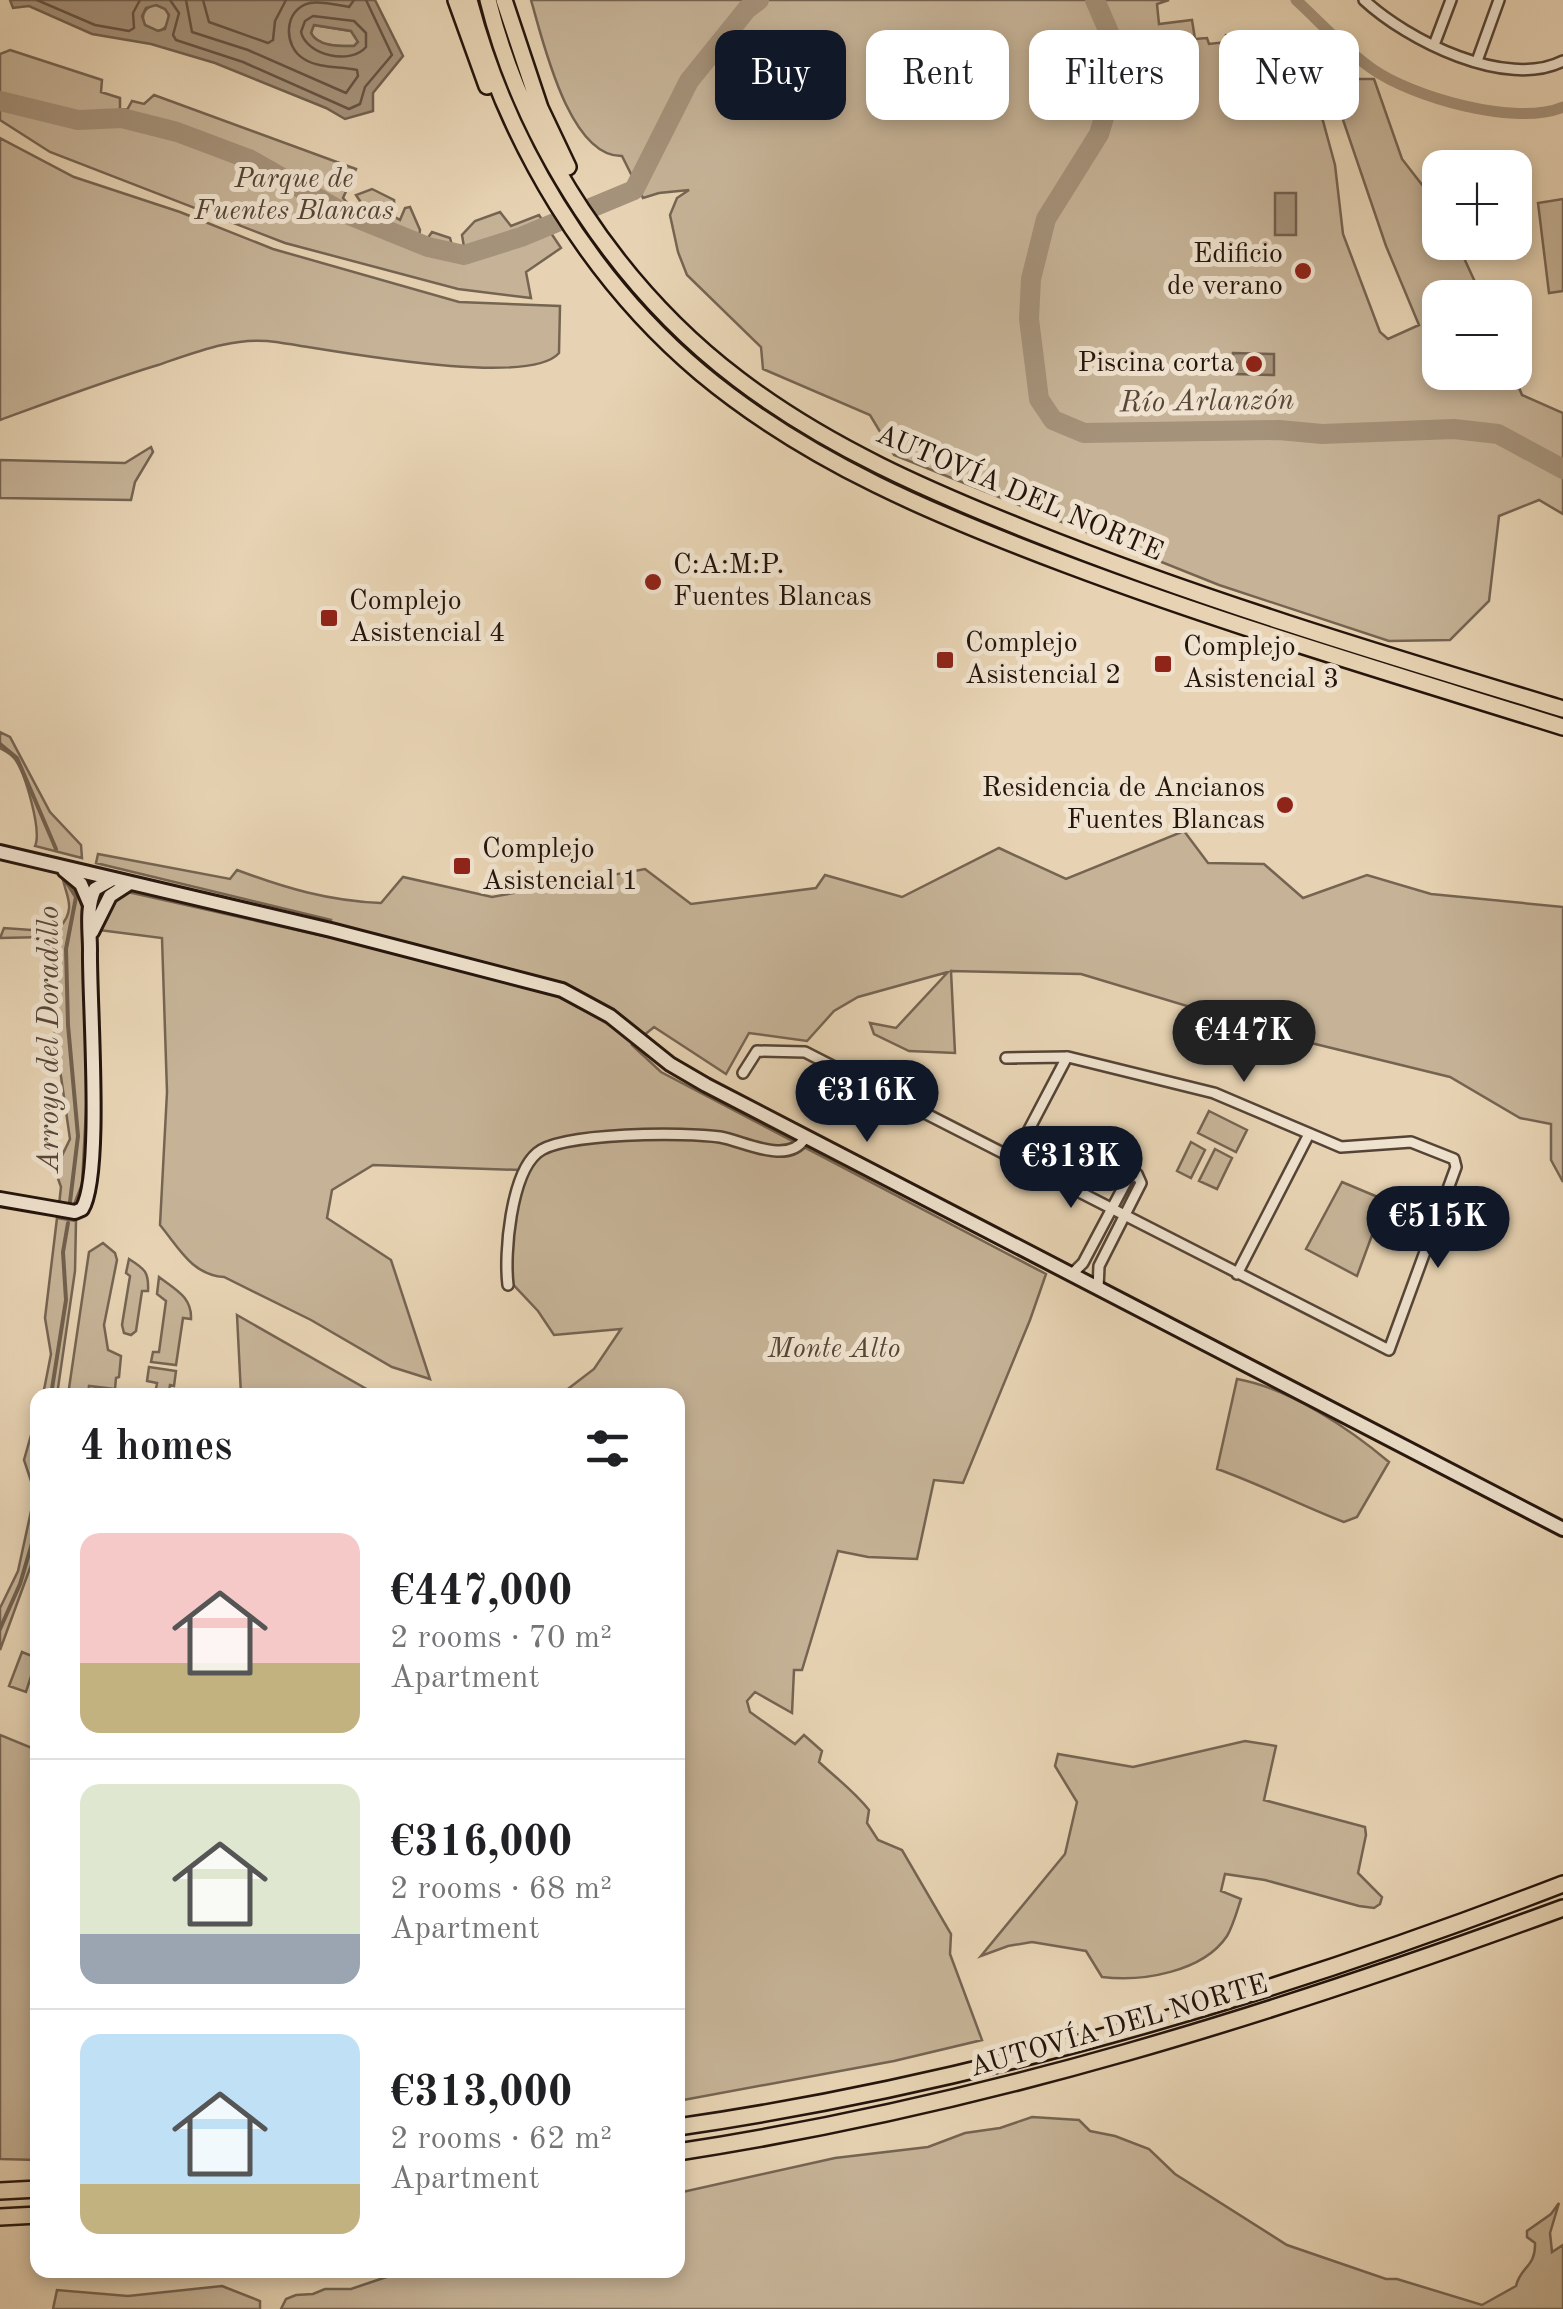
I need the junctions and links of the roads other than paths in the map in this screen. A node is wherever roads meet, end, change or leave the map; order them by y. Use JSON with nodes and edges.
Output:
{"nodes":[{"id":1,"x":456,"y":0,"type":"edge"},
{"id":2,"x":469,"y":0,"type":"edge"},
{"id":3,"x":488,"y":0,"type":"edge"},
{"id":4,"x":504,"y":0,"type":"edge"},
{"id":5,"x":1451,"y":0,"type":"edge"},
{"id":6,"x":1499,"y":0,"type":"edge"},
{"id":7,"x":1366,"y":1,"type":"edge"},
{"id":8,"x":1434,"y":45,"type":"junction"},
{"id":9,"x":1563,"y":60,"type":"edge"},
{"id":10,"x":1477,"y":61,"type":"junction"},
{"id":11,"x":554,"y":150,"type":"junction"},
{"id":12,"x":530,"y":165,"type":"junction"},
{"id":13,"x":1563,"y":709,"type":"edge"},
{"id":14,"x":1563,"y":727,"type":"edge"},
{"id":15,"x":0,"y":852,"type":"edge"},
{"id":16,"x":57,"y":866,"type":"junction"},
{"id":17,"x":108,"y":883,"type":"junction"},
{"id":18,"x":90,"y":907,"type":"junction"},
{"id":19,"x":90,"y":934,"type":"junction"},
{"id":20,"x":1066,"y":1057,"type":"junction"},
{"id":21,"x":1006,"y":1058,"type":"dead end"},
{"id":22,"x":743,"y":1072,"type":"dead end"},
{"id":23,"x":1309,"y":1134,"type":"junction"},
{"id":24,"x":805,"y":1138,"type":"junction"},
{"id":25,"x":1013,"y":1160,"type":"junction"},
{"id":26,"x":0,"y":1200,"type":"edge"},
{"id":27,"x":1112,"y":1210,"type":"junction"},
{"id":28,"x":1125,"y":1216,"type":"junction"},
{"id":29,"x":1237,"y":1274,"type":"junction"},
{"id":30,"x":1071,"y":1275,"type":"junction"},
{"id":31,"x":508,"y":1285,"type":"dead end"},
{"id":32,"x":1098,"y":1289,"type":"junction"},
{"id":33,"x":1563,"y":1529,"type":"edge"},
{"id":34,"x":1563,"y":1881,"type":"edge"},
{"id":35,"x":1563,"y":1908,"type":"edge"},
{"id":36,"x":685,"y":2126,"type":"edge"},
{"id":37,"x":685,"y":2151,"type":"edge"},
{"id":38,"x":30,"y":2189,"type":"edge"},
{"id":39,"x":0,"y":2191,"type":"edge"},
{"id":40,"x":30,"y":2215,"type":"edge"},
{"id":41,"x":0,"y":2217,"type":"edge"}],
"edges":[{"from":1,"to":12,"type":"highway"},
{"from":2,"to":12,"type":"highway"},
{"from":3,"to":11,"type":"highway","name":"AUTOVÍA DEL NORTE"},
{"from":4,"to":11,"type":"highway"},
{"from":5,"to":8,"type":"street"},
{"from":6,"to":10,"type":"street"},
{"from":7,"to":8,"type":"street"},
{"from":8,"to":10,"type":"street"},
{"from":9,"to":10,"type":"street"},
{"from":11,"to":13,"type":"highway","name":"AUTOVÍA DEL NORTE"},
{"from":12,"to":14,"type":"highway","name":"AUTOVÍA DEL NORTE"},
{"from":15,"to":16,"type":"main road"},
{"from":16,"to":17,"type":"main road"},
{"from":16,"to":18,"type":"main road"},
{"from":17,"to":18,"type":"main road"},
{"from":17,"to":19,"type":"main road"},
{"from":17,"to":24,"type":"main road"},
{"from":18,"to":19,"type":"main road"},
{"from":19,"to":26,"type":"main road"},
{"from":20,"to":21,"type":"street"},
{"from":20,"to":23,"type":"street"},
{"from":20,"to":25,"type":"street"},
{"from":22,"to":25,"type":"street"},
{"from":23,"to":29,"type":"street"},
{"from":23,"to":29,"type":"street"},
{"from":24,"to":30,"type":"main road"},
{"from":24,"to":31,"type":"street"},
{"from":25,"to":27,"type":"street"},
{"from":27,"to":28,"type":"street"},
{"from":27,"to":28,"type":"street"},
{"from":27,"to":30,"type":"street"},
{"from":28,"to":29,"type":"street"},
{"from":28,"to":32,"type":"street"},
{"from":30,"to":32,"type":"main road"},
{"from":32,"to":33,"type":"main road"},
{"from":34,"to":36,"type":"highway","name":"AUTOVÍA DEL NORTE"},
{"from":35,"to":37,"type":"highway","name":"AUTOVÍA DEL NORTE"},
{"from":38,"to":39,"type":"highway"},
{"from":40,"to":41,"type":"highway"}]}
